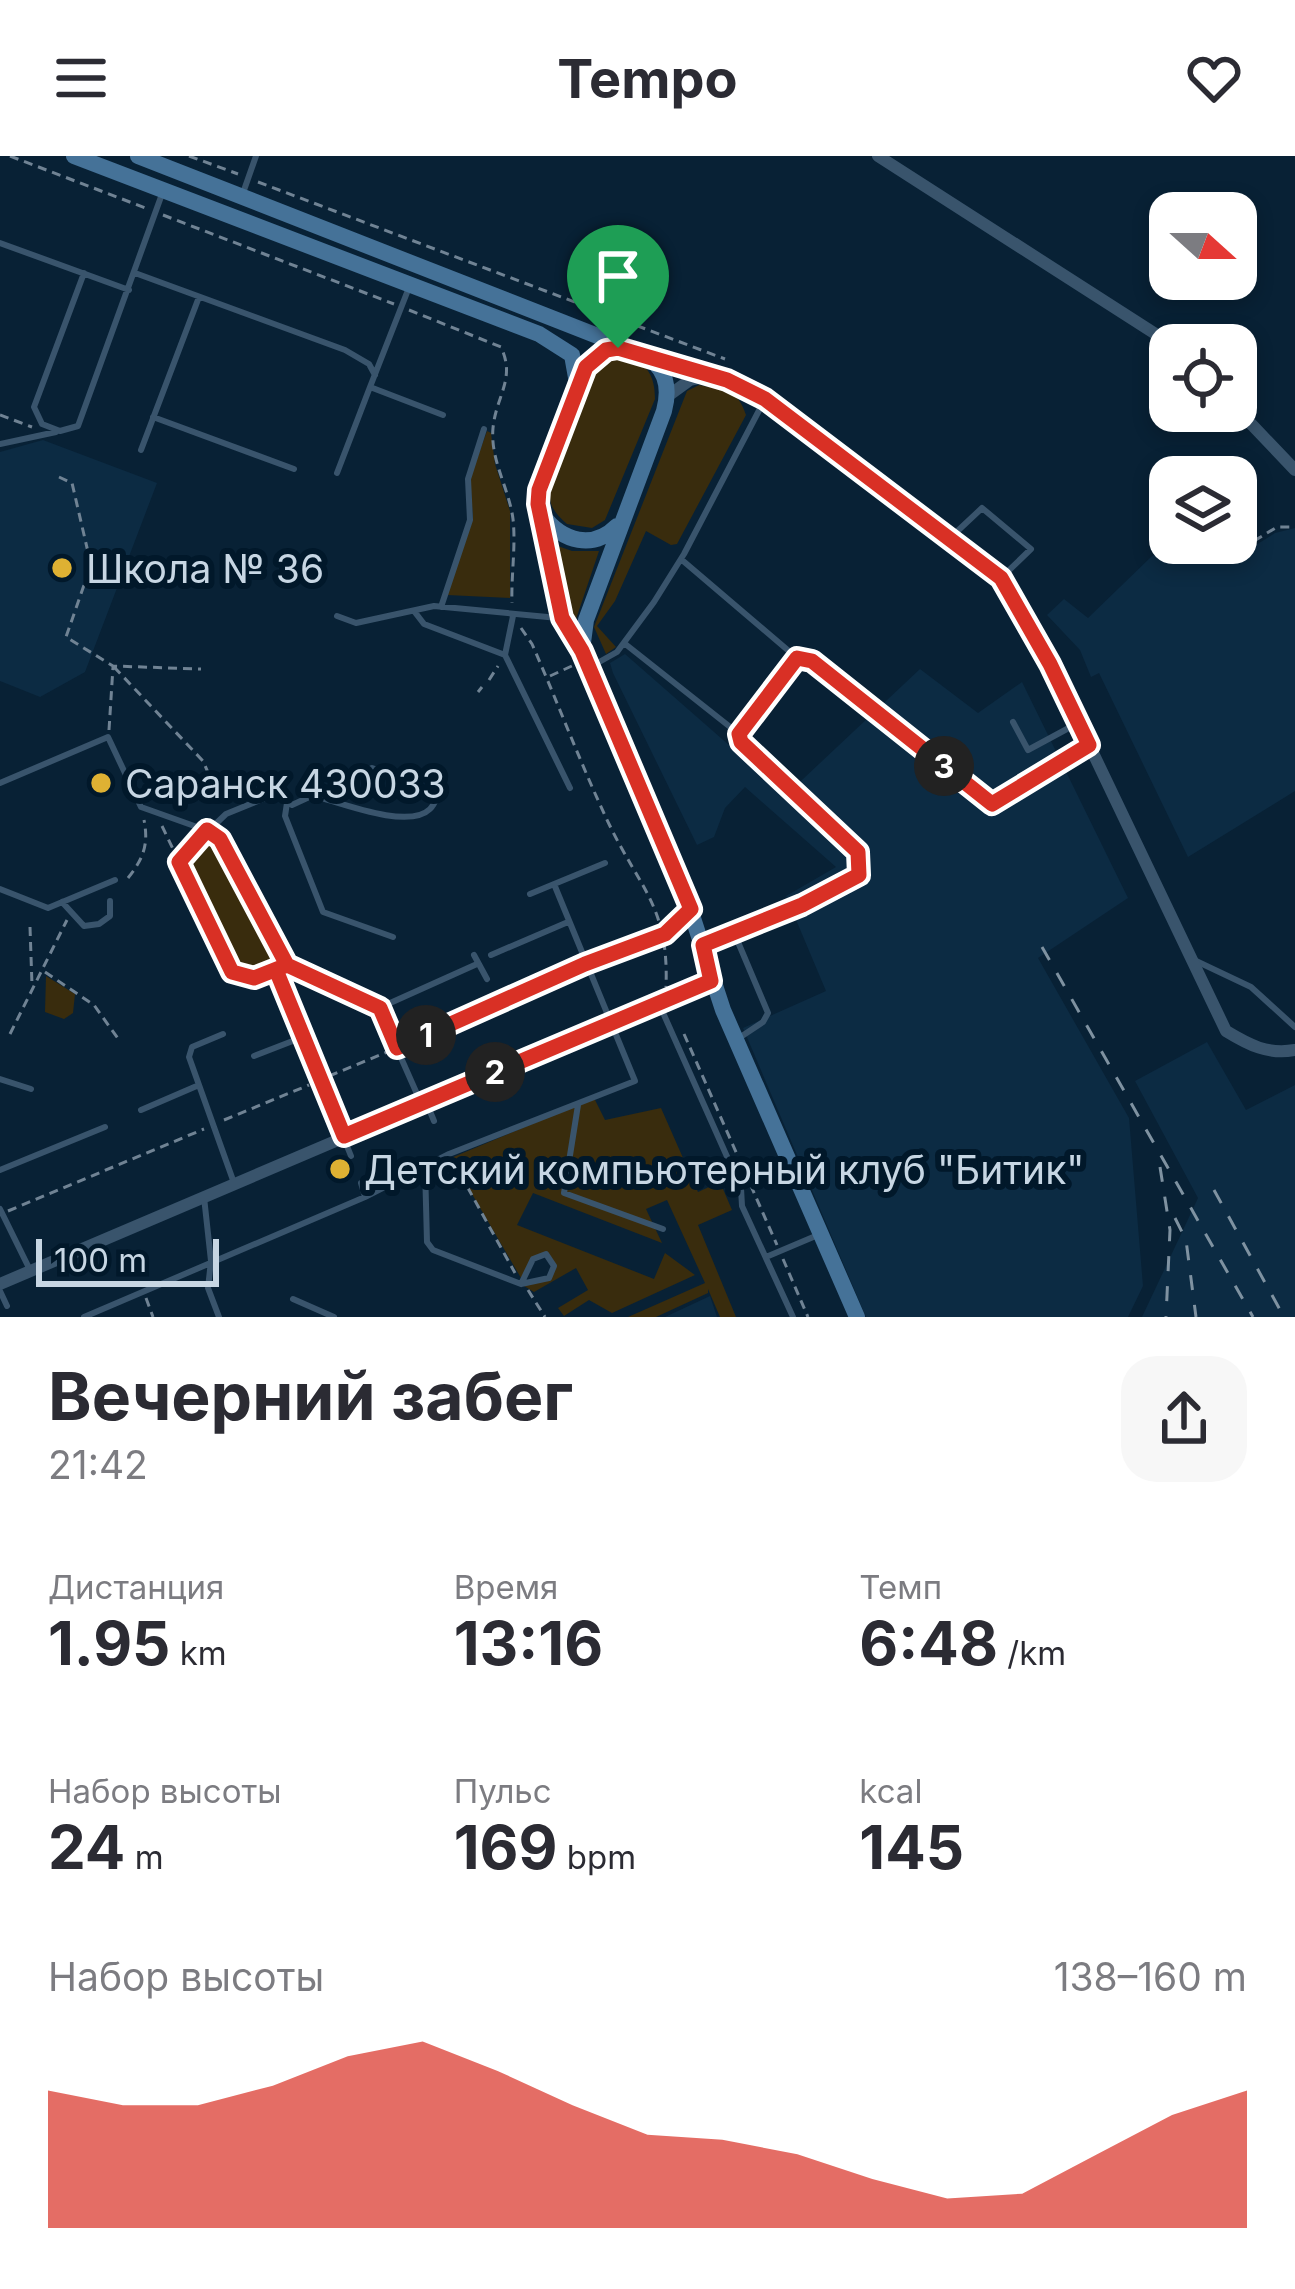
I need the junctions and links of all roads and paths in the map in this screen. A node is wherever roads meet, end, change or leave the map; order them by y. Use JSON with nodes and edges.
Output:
{"nodes":[{"id":1,"x":10,"y":156,"type":"edge"},
{"id":2,"x":74,"y":156,"type":"edge"},
{"id":3,"x":138,"y":156,"type":"edge"},
{"id":4,"x":189,"y":156,"type":"edge"},
{"id":5,"x":256,"y":156,"type":"edge"},
{"id":6,"x":878,"y":156,"type":"edge"},
{"id":7,"x":164,"y":191,"type":"junction"},
{"id":8,"x":242,"y":197,"type":"junction"},
{"id":9,"x":156,"y":212,"type":"junction"},
{"id":10,"x":0,"y":243,"type":"edge"},
{"id":11,"x":84,"y":273,"type":"junction"},
{"id":12,"x":135,"y":273,"type":"junction"},
{"id":13,"x":410,"y":285,"type":"junction"},
{"id":14,"x":129,"y":290,"type":"junction"},
{"id":15,"x":199,"y":297,"type":"junction"},
{"id":16,"x":401,"y":307,"type":"junction"},
{"id":17,"x":1149,"y":332,"type":"edge"},
{"id":18,"x":631,"y":349,"type":"junction"},
{"id":19,"x":652,"y":358,"type":"junction"},
{"id":20,"x":725,"y":359,"type":"dead end"},
{"id":21,"x":375,"y":375,"type":"junction"},
{"id":22,"x":711,"y":376,"type":"junction"},
{"id":23,"x":577,"y":383,"type":"junction"},
{"id":24,"x":370,"y":387,"type":"junction"},
{"id":25,"x":668,"y":396,"type":"junction"},
{"id":26,"x":765,"y":399,"type":"junction"},
{"id":27,"x":0,"y":415,"type":"edge"},
{"id":28,"x":442,"y":415,"type":"dead end"},
{"id":29,"x":153,"y":417,"type":"junction"},
{"id":30,"x":42,"y":424,"type":"junction"},
{"id":31,"x":484,"y":429,"type":"dead end"},
{"id":32,"x":1257,"y":430,"type":"edge"},
{"id":33,"x":60,"y":431,"type":"junction"},
{"id":34,"x":0,"y":444,"type":"edge"},
{"id":35,"x":141,"y":450,"type":"dead end"},
{"id":36,"x":294,"y":470,"type":"dead end"},
{"id":37,"x":1295,"y":470,"type":"edge"},
{"id":38,"x":337,"y":472,"type":"dead end"},
{"id":39,"x":59,"y":477,"type":"dead end"},
{"id":40,"x":538,"y":504,"type":"junction"},
{"id":41,"x":623,"y":515,"type":"junction"},
{"id":42,"x":1295,"y":526,"type":"edge"},
{"id":43,"x":949,"y":538,"type":"junction"},
{"id":44,"x":1257,"y":540,"type":"edge"},
{"id":45,"x":681,"y":559,"type":"junction"},
{"id":46,"x":1001,"y":578,"type":"junction"},
{"id":47,"x":441,"y":607,"type":"junction"},
{"id":48,"x":414,"y":610,"type":"junction"},
{"id":49,"x":337,"y":616,"type":"dead end"},
{"id":50,"x":513,"y":616,"type":"junction"},
{"id":51,"x":562,"y":618,"type":"junction"},
{"id":52,"x":623,"y":643,"type":"junction"},
{"id":53,"x":506,"y":655,"type":"junction"},
{"id":54,"x":797,"y":658,"type":"junction"},
{"id":55,"x":585,"y":660,"type":"junction"},
{"id":56,"x":113,"y":666,"type":"junction"},
{"id":57,"x":201,"y":669,"type":"dead end"},
{"id":58,"x":489,"y":680,"type":"dead end"},
{"id":59,"x":1013,"y":722,"type":"dead end"},
{"id":60,"x":1078,"y":723,"type":"junction"},
{"id":61,"x":739,"y":734,"type":"junction"},
{"id":62,"x":108,"y":736,"type":"junction"},
{"id":63,"x":1089,"y":745,"type":"junction"},
{"id":64,"x":404,"y":780,"type":"dead end"},
{"id":65,"x":0,"y":784,"type":"edge"},
{"id":66,"x":570,"y":788,"type":"dead end"},
{"id":67,"x":440,"y":791,"type":"dead end"},
{"id":68,"x":313,"y":796,"type":"junction"},
{"id":69,"x":287,"y":803,"type":"junction"},
{"id":70,"x":141,"y":807,"type":"junction"},
{"id":71,"x":156,"y":813,"type":"junction"},
{"id":72,"x":226,"y":814,"type":"junction"},
{"id":73,"x":207,"y":830,"type":"junction"},
{"id":74,"x":179,"y":862,"type":"junction"},
{"id":75,"x":604,"y":862,"type":"dead end"},
{"id":76,"x":128,"y":878,"type":"dead end"},
{"id":77,"x":115,"y":880,"type":"dead end"},
{"id":78,"x":554,"y":884,"type":"junction"},
{"id":79,"x":0,"y":890,"type":"edge"},
{"id":80,"x":530,"y":894,"type":"dead end"},
{"id":81,"x":110,"y":901,"type":"dead end"},
{"id":82,"x":62,"y":902,"type":"junction"},
{"id":83,"x":691,"y":909,"type":"junction"},
{"id":84,"x":70,"y":913,"type":"junction"},
{"id":85,"x":568,"y":922,"type":"junction"},
{"id":86,"x":30,"y":927,"type":"dead end"},
{"id":87,"x":665,"y":934,"type":"junction"},
{"id":88,"x":723,"y":934,"type":"junction"},
{"id":89,"x":393,"y":937,"type":"dead end"},
{"id":90,"x":703,"y":945,"type":"junction"},
{"id":91,"x":490,"y":955,"type":"dead end"},
{"id":92,"x":1191,"y":958,"type":"junction"},
{"id":93,"x":585,"y":964,"type":"junction"},
{"id":94,"x":287,"y":965,"type":"junction"},
{"id":95,"x":276,"y":970,"type":"junction"},
{"id":96,"x":44,"y":971,"type":"junction"},
{"id":97,"x":487,"y":979,"type":"dead end"},
{"id":98,"x":711,"y":981,"type":"junction"},
{"id":99,"x":32,"y":991,"type":"junction"},
{"id":100,"x":662,"y":1001,"type":"junction"},
{"id":101,"x":380,"y":1008,"type":"junction"},
{"id":102,"x":611,"y":1023,"type":"junction"},
{"id":103,"x":1295,"y":1028,"type":"edge"},
{"id":104,"x":10,"y":1034,"type":"dead end"},
{"id":105,"x":223,"y":1034,"type":"dead end"},
{"id":106,"x":304,"y":1037,"type":"junction"},
{"id":107,"x":119,"y":1040,"type":"dead end"},
{"id":108,"x":736,"y":1040,"type":"junction"},
{"id":109,"x":397,"y":1048,"type":"junction"},
{"id":110,"x":1295,"y":1050,"type":"edge"},
{"id":111,"x":254,"y":1056,"type":"dead end"},
{"id":112,"x":0,"y":1078,"type":"edge"},
{"id":113,"x":321,"y":1080,"type":"junction"},
{"id":114,"x":199,"y":1085,"type":"junction"},
{"id":115,"x":31,"y":1089,"type":"dead end"},
{"id":116,"x":423,"y":1102,"type":"junction"},
{"id":117,"x":578,"y":1105,"type":"junction"},
{"id":118,"x":141,"y":1110,"type":"dead end"},
{"id":119,"x":434,"y":1121,"type":"dead end"},
{"id":120,"x":213,"y":1125,"type":"junction"},
{"id":121,"x":105,"y":1127,"type":"dead end"},
{"id":122,"x":344,"y":1136,"type":"junction"},
{"id":123,"x":447,"y":1151,"type":"junction"},
{"id":124,"x":351,"y":1156,"type":"dead end"},
{"id":125,"x":425,"y":1167,"type":"junction"},
{"id":126,"x":0,"y":1170,"type":"edge"},
{"id":127,"x":235,"y":1183,"type":"junction"},
{"id":128,"x":361,"y":1183,"type":"dead end"},
{"id":129,"x":204,"y":1196,"type":"junction"},
{"id":130,"x":364,"y":1197,"type":"junction"},
{"id":131,"x":1,"y":1212,"type":"edge"},
{"id":132,"x":663,"y":1229,"type":"dead end"},
{"id":133,"x":821,"y":1234,"type":"junction"},
{"id":134,"x":766,"y":1257,"type":"junction"},
{"id":135,"x":211,"y":1261,"type":"junction"},
{"id":136,"x":31,"y":1270,"type":"junction"},
{"id":137,"x":521,"y":1284,"type":"junction"},
{"id":138,"x":0,"y":1287,"type":"edge"},
{"id":139,"x":143,"y":1291,"type":"junction"},
{"id":140,"x":292,"y":1300,"type":"dead end"},
{"id":141,"x":7,"y":1306,"type":"dead end"},
{"id":142,"x":84,"y":1317,"type":"edge"},
{"id":143,"x":153,"y":1317,"type":"edge"},
{"id":144,"x":219,"y":1317,"type":"edge"},
{"id":145,"x":334,"y":1317,"type":"edge"},
{"id":146,"x":545,"y":1317,"type":"edge"},
{"id":147,"x":794,"y":1317,"type":"edge"},
{"id":148,"x":857,"y":1317,"type":"edge"}],
"edges":[{"from":1,"to":9,"type":"path"},
{"from":2,"to":7,"type":"street"},
{"from":3,"to":8,"type":"street"},
{"from":4,"to":20,"type":"path"},
{"from":5,"to":8,"type":"lane"},
{"from":6,"to":17,"type":"street"},
{"from":7,"to":9,"type":"lane"},
{"from":7,"to":13,"type":"street"},
{"from":8,"to":18,"type":"street"},
{"from":9,"to":12,"type":"lane"},
{"from":9,"to":16,"type":"path"},
{"from":10,"to":11,"type":"lane"},
{"from":11,"to":14,"type":"lane"},
{"from":11,"to":30,"type":"lane"},
{"from":12,"to":14,"type":"lane"},
{"from":12,"to":15,"type":"lane"},
{"from":13,"to":16,"type":"lane"},
{"from":13,"to":23,"type":"street"},
{"from":14,"to":33,"type":"lane"},
{"from":15,"to":21,"type":"lane"},
{"from":15,"to":29,"type":"lane"},
{"from":16,"to":21,"type":"lane"},
{"from":16,"to":50,"type":"path"},
{"from":18,"to":19,"type":"street"},
{"from":18,"to":23,"type":"street"},
{"from":19,"to":22,"type":"street"},
{"from":19,"to":25,"type":"street"},
{"from":21,"to":24,"type":"lane"},
{"from":22,"to":25,"type":"street"},
{"from":22,"to":26,"type":"street"},
{"from":23,"to":40,"type":"street"},
{"from":24,"to":28,"type":"lane"},
{"from":24,"to":38,"type":"lane"},
{"from":25,"to":41,"type":"street"},
{"from":26,"to":43,"type":"street"},
{"from":26,"to":45,"type":"lane"},
{"from":27,"to":30,"type":"path"},
{"from":29,"to":35,"type":"lane"},
{"from":29,"to":36,"type":"lane"},
{"from":30,"to":33,"type":"lane"},
{"from":31,"to":47,"type":"lane"},
{"from":32,"to":37,"type":"street"},
{"from":33,"to":34,"type":"lane"},
{"from":39,"to":56,"type":"path"},
{"from":40,"to":41,"type":"street"},
{"from":40,"to":51,"type":"street"},
{"from":41,"to":55,"type":"street"},
{"from":42,"to":44,"type":"path"},
{"from":43,"to":46,"type":"street"},
{"from":43,"to":46,"type":"lane"},
{"from":45,"to":52,"type":"lane"},
{"from":45,"to":54,"type":"lane"},
{"from":46,"to":60,"type":"street"},
{"from":47,"to":48,"type":"lane"},
{"from":47,"to":50,"type":"lane"},
{"from":48,"to":49,"type":"lane"},
{"from":48,"to":53,"type":"lane"},
{"from":50,"to":51,"type":"lane"},
{"from":50,"to":53,"type":"lane"},
{"from":50,"to":87,"type":"path"},
{"from":51,"to":55,"type":"street"},
{"from":52,"to":55,"type":"lane"},
{"from":52,"to":61,"type":"lane"},
{"from":53,"to":58,"type":"path"},
{"from":53,"to":66,"type":"lane"},
{"from":54,"to":61,"type":"lane"},
{"from":54,"to":63,"type":"lane"},
{"from":55,"to":83,"type":"street"},
{"from":56,"to":57,"type":"path"},
{"from":56,"to":62,"type":"path"},
{"from":56,"to":72,"type":"path"},
{"from":59,"to":60,"type":"lane"},
{"from":60,"to":63,"type":"street"},
{"from":61,"to":88,"type":"lane"},
{"from":62,"to":65,"type":"lane"},
{"from":62,"to":70,"type":"lane"},
{"from":63,"to":92,"type":"street"},
{"from":64,"to":68,"type":"lane"},
{"from":67,"to":68,"type":"lane"},
{"from":68,"to":69,"type":"lane"},
{"from":69,"to":72,"type":"lane"},
{"from":69,"to":89,"type":"lane"},
{"from":70,"to":71,"type":"lane"},
{"from":70,"to":76,"type":"path"},
{"from":71,"to":73,"type":"lane"},
{"from":71,"to":74,"type":"path"},
{"from":72,"to":73,"type":"lane"},
{"from":73,"to":74,"type":"lane"},
{"from":73,"to":94,"type":"lane"},
{"from":74,"to":95,"type":"lane"},
{"from":75,"to":78,"type":"lane"},
{"from":77,"to":82,"type":"lane"},
{"from":78,"to":80,"type":"lane"},
{"from":78,"to":85,"type":"lane"},
{"from":79,"to":82,"type":"lane"},
{"from":81,"to":84,"type":"lane"},
{"from":82,"to":84,"type":"lane"},
{"from":83,"to":87,"type":"path"},
{"from":83,"to":90,"type":"street"},
{"from":84,"to":96,"type":"path"},
{"from":85,"to":91,"type":"lane"},
{"from":85,"to":93,"type":"lane"},
{"from":86,"to":99,"type":"path"},
{"from":87,"to":93,"type":"path"},
{"from":87,"to":100,"type":"path"},
{"from":88,"to":90,"type":"lane"},
{"from":88,"to":108,"type":"lane"},
{"from":90,"to":98,"type":"street"},
{"from":92,"to":103,"type":"lane"},
{"from":92,"to":110,"type":"street"},
{"from":93,"to":102,"type":"lane"},
{"from":93,"to":109,"type":"path"},
{"from":94,"to":95,"type":"lane"},
{"from":94,"to":101,"type":"lane"},
{"from":95,"to":106,"type":"path"},
{"from":96,"to":99,"type":"path"},
{"from":96,"to":107,"type":"path"},
{"from":97,"to":101,"type":"lane"},
{"from":98,"to":100,"type":"street"},
{"from":98,"to":108,"type":"street"},
{"from":99,"to":104,"type":"path"},
{"from":100,"to":102,"type":"street"},
{"from":100,"to":134,"type":"lane"},
{"from":101,"to":109,"type":"lane"},
{"from":102,"to":116,"type":"street"},
{"from":102,"to":117,"type":"lane"},
{"from":105,"to":114,"type":"lane"},
{"from":106,"to":111,"type":"lane"},
{"from":106,"to":113,"type":"lane"},
{"from":108,"to":133,"type":"street"},
{"from":109,"to":113,"type":"path"},
{"from":109,"to":116,"type":"lane"},
{"from":112,"to":115,"type":"lane"},
{"from":113,"to":120,"type":"path"},
{"from":113,"to":122,"type":"lane"},
{"from":114,"to":118,"type":"lane"},
{"from":114,"to":120,"type":"lane"},
{"from":116,"to":119,"type":"lane"},
{"from":116,"to":122,"type":"street"},
{"from":117,"to":123,"type":"lane"},
{"from":117,"to":132,"type":"lane"},
{"from":120,"to":127,"type":"lane"},
{"from":120,"to":131,"type":"path"},
{"from":121,"to":126,"type":"lane"},
{"from":122,"to":124,"type":"lane"},
{"from":122,"to":127,"type":"street"},
{"from":123,"to":125,"type":"lane"},
{"from":123,"to":137,"type":"path"},
{"from":125,"to":130,"type":"lane"},
{"from":125,"to":137,"type":"lane"},
{"from":127,"to":129,"type":"street"},
{"from":128,"to":130,"type":"lane"},
{"from":129,"to":135,"type":"lane"},
{"from":129,"to":136,"type":"street"},
{"from":130,"to":135,"type":"lane"},
{"from":131,"to":136,"type":"lane"},
{"from":133,"to":134,"type":"lane"},
{"from":133,"to":148,"type":"street"},
{"from":134,"to":147,"type":"lane"},
{"from":135,"to":139,"type":"lane"},
{"from":135,"to":144,"type":"lane"},
{"from":136,"to":138,"type":"street"},
{"from":137,"to":137,"type":"lane"},
{"from":137,"to":146,"type":"path"},
{"from":138,"to":141,"type":"lane"},
{"from":139,"to":142,"type":"lane"},
{"from":139,"to":143,"type":"path"},
{"from":140,"to":145,"type":"lane"}]}
